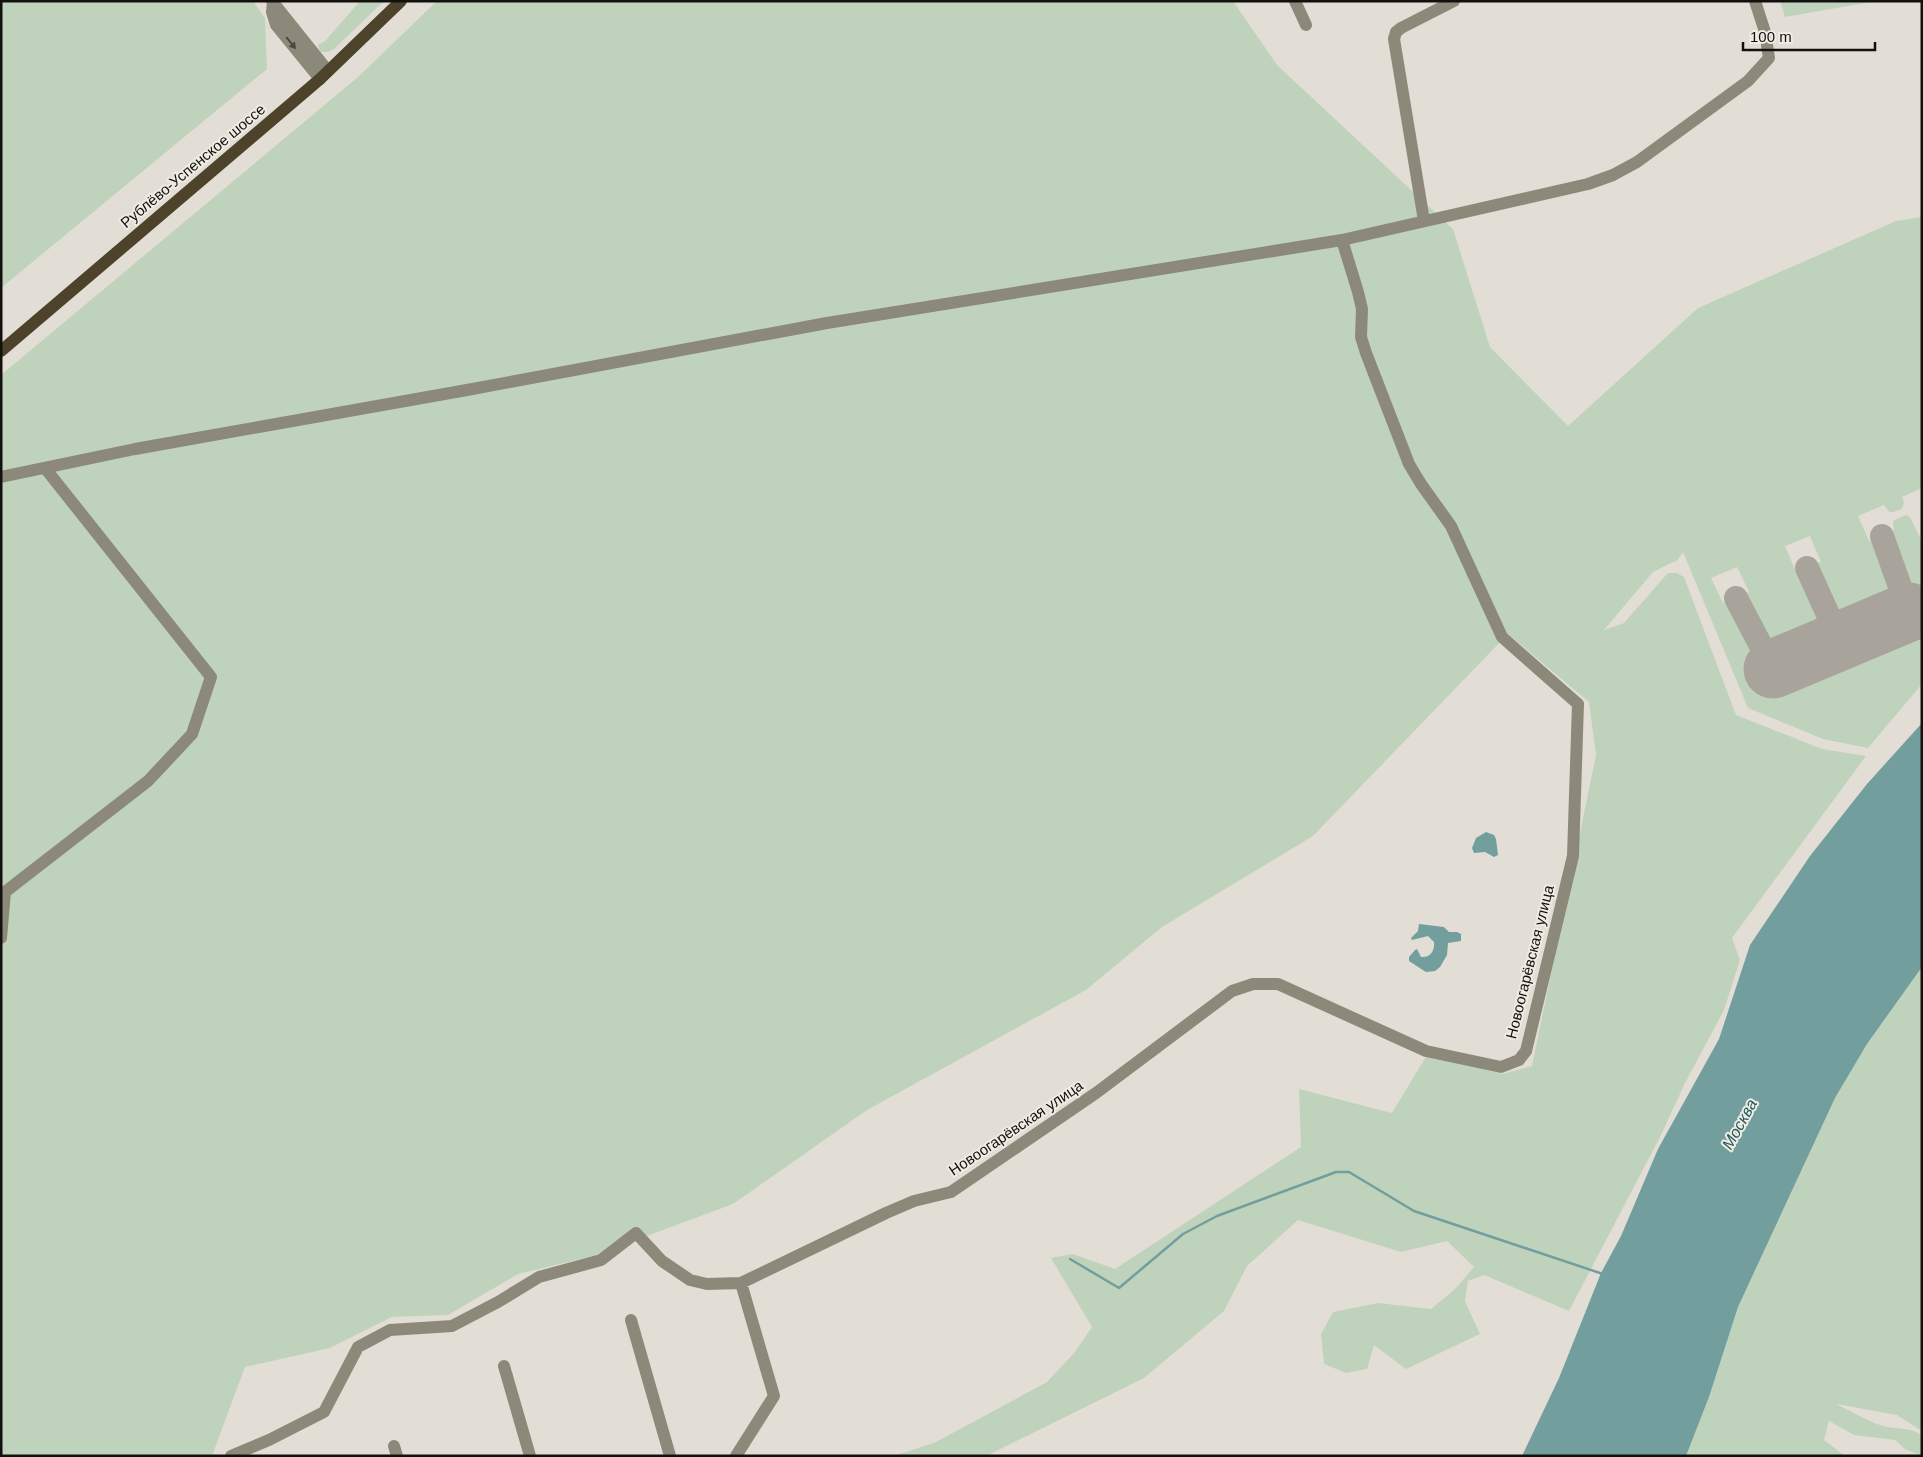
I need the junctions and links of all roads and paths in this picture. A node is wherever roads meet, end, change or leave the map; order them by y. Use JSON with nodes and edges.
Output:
{"nodes":[{"id":1,"x":401,"y":1,"type":"edge"},
{"id":2,"x":1295,"y":1,"type":"edge"},
{"id":3,"x":1454,"y":1,"type":"edge"},
{"id":4,"x":1755,"y":1,"type":"edge"},
{"id":5,"x":272,"y":2,"type":"edge"},
{"id":6,"x":1306,"y":25,"type":"dead end"},
{"id":7,"x":324,"y":75,"type":"junction"},
{"id":8,"x":1424,"y":221,"type":"junction"},
{"id":9,"x":1342,"y":240,"type":"junction"},
{"id":10,"x":1,"y":351,"type":"edge"},
{"id":11,"x":45,"y":468,"type":"junction"},
{"id":12,"x":1,"y":477,"type":"edge"},
{"id":13,"x":1,"y":938,"type":"edge"},
{"id":14,"x":741,"y":1283,"type":"junction"},
{"id":15,"x":631,"y":1320,"type":"dead end"},
{"id":16,"x":504,"y":1366,"type":"dead end"},
{"id":17,"x":231,"y":1456,"type":"edge"},
{"id":18,"x":530,"y":1456,"type":"edge"},
{"id":19,"x":670,"y":1456,"type":"edge"},
{"id":20,"x":736,"y":1456,"type":"edge"}],
"edges":[{"from":1,"to":7,"type":"main road","name":"Рублёво-Успенское шоссе"},
{"from":2,"to":6,"type":"street"},
{"from":3,"to":8,"type":"street"},
{"from":4,"to":8,"type":"street"},
{"from":5,"to":7,"type":"street"},
{"from":7,"to":10,"type":"main road","name":"Рублёво-Успенское шоссе"},
{"from":8,"to":9,"type":"street"},
{"from":9,"to":11,"type":"street"},
{"from":9,"to":14,"type":"street","name":"Новоогарёвская улица"},
{"from":11,"to":12,"type":"street"},
{"from":11,"to":13,"type":"street"},
{"from":14,"to":17,"type":"street","name":"Новоогарёвская улица"},
{"from":14,"to":20,"type":"street"},
{"from":15,"to":19,"type":"street"},
{"from":16,"to":18,"type":"street"}]}
